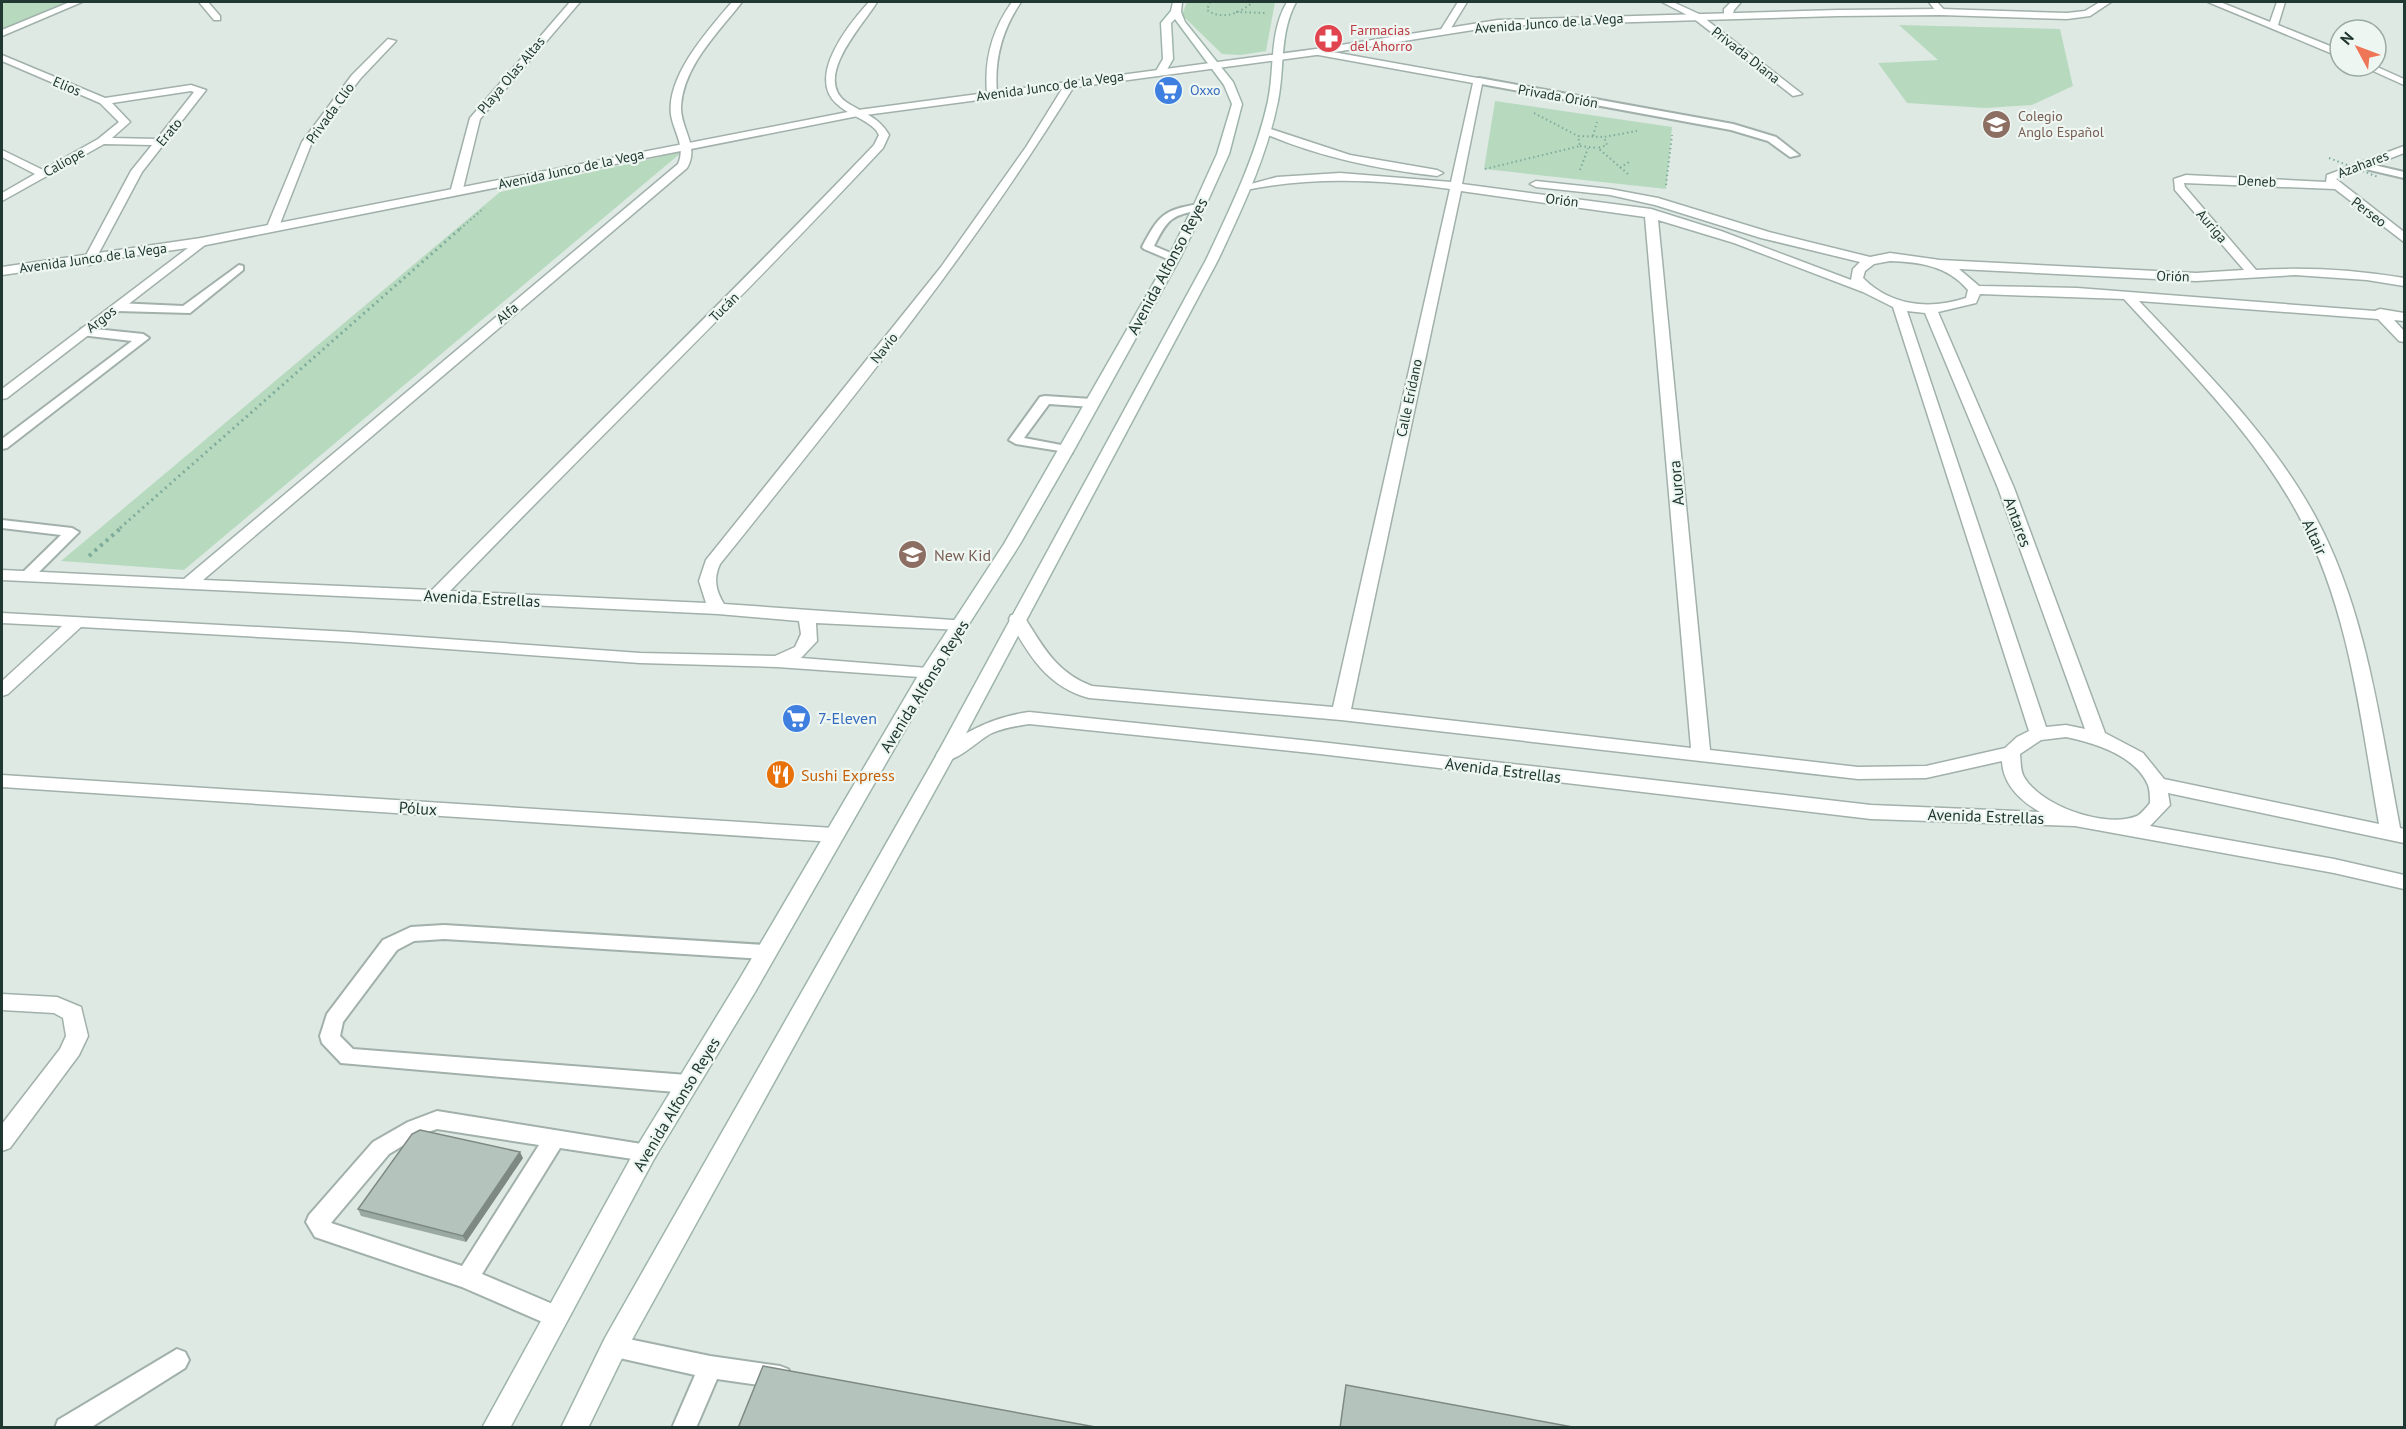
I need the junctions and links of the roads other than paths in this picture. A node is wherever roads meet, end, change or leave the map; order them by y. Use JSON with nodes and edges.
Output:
{"nodes":[{"id":1,"x":77,"y":2,"type":"edge"},
{"id":2,"x":203,"y":2,"type":"edge"},
{"id":3,"x":575,"y":2,"type":"edge"},
{"id":4,"x":737,"y":2,"type":"edge"},
{"id":5,"x":873,"y":2,"type":"edge"},
{"id":6,"x":1016,"y":2,"type":"edge"},
{"id":7,"x":1291,"y":2,"type":"edge"},
{"id":8,"x":1462,"y":2,"type":"edge"},
{"id":9,"x":1667,"y":2,"type":"edge"},
{"id":10,"x":1736,"y":2,"type":"edge"},
{"id":11,"x":1933,"y":2,"type":"edge"},
{"id":12,"x":2106,"y":2,"type":"edge"},
{"id":13,"x":2213,"y":2,"type":"edge"},
{"id":14,"x":2281,"y":2,"type":"edge"},
{"id":15,"x":1177,"y":7,"type":"edge"},
{"id":16,"x":1941,"y":12,"type":"junction"},
{"id":17,"x":1729,"y":15,"type":"junction"},
{"id":18,"x":1696,"y":16,"type":"junction"},
{"id":19,"x":217,"y":18,"type":"dead end"},
{"id":20,"x":2274,"y":25,"type":"junction"},
{"id":21,"x":1445,"y":31,"type":"junction"},
{"id":22,"x":2,"y":33,"type":"edge"},
{"id":23,"x":391,"y":41,"type":"dead end"},
{"id":24,"x":2328,"y":49,"type":"edge"},
{"id":25,"x":1316,"y":52,"type":"junction"},
{"id":26,"x":1277,"y":56,"type":"junction"},
{"id":27,"x":2,"y":58,"type":"edge"},
{"id":28,"x":1214,"y":64,"type":"junction"},
{"id":29,"x":1161,"y":71,"type":"junction"},
{"id":30,"x":2388,"y":75,"type":"edge"},
{"id":31,"x":1479,"y":81,"type":"junction"},
{"id":32,"x":2404,"y":82,"type":"edge"},
{"id":33,"x":1071,"y":83,"type":"junction"},
{"id":34,"x":992,"y":93,"type":"junction"},
{"id":35,"x":1797,"y":94,"type":"dead end"},
{"id":36,"x":104,"y":101,"type":"junction"},
{"id":37,"x":858,"y":113,"type":"junction"},
{"id":38,"x":124,"y":124,"type":"joint"},
{"id":39,"x":1265,"y":130,"type":"junction"},
{"id":40,"x":102,"y":141,"type":"junction"},
{"id":41,"x":160,"y":142,"type":"junction"},
{"id":42,"x":688,"y":145,"type":"junction"},
{"id":43,"x":2404,"y":149,"type":"edge"},
{"id":44,"x":2,"y":153,"type":"edge"},
{"id":45,"x":1794,"y":155,"type":"dead end"},
{"id":46,"x":2361,"y":165,"type":"junction"},
{"id":47,"x":43,"y":174,"type":"junction"},
{"id":48,"x":2404,"y":175,"type":"edge"},
{"id":49,"x":2180,"y":180,"type":"joint"},
{"id":50,"x":1456,"y":181,"type":"junction"},
{"id":51,"x":2334,"y":186,"type":"junction"},
{"id":52,"x":1246,"y":188,"type":"junction"},
{"id":53,"x":456,"y":193,"type":"junction"},
{"id":54,"x":2,"y":198,"type":"edge"},
{"id":55,"x":1199,"y":207,"type":"junction"},
{"id":56,"x":1651,"y":213,"type":"junction"},
{"id":57,"x":272,"y":229,"type":"junction"},
{"id":58,"x":2404,"y":238,"type":"edge"},
{"id":59,"x":201,"y":242,"type":"junction"},
{"id":60,"x":1174,"y":258,"type":"junction"},
{"id":61,"x":89,"y":261,"type":"junction"},
{"id":62,"x":1870,"y":261,"type":"junction"},
{"id":63,"x":1941,"y":264,"type":"junction"},
{"id":64,"x":239,"y":268,"type":"dead end"},
{"id":65,"x":2,"y":271,"type":"edge"},
{"id":66,"x":2251,"y":272,"type":"junction"},
{"id":67,"x":2196,"y":277,"type":"junction"},
{"id":68,"x":2404,"y":282,"type":"edge"},
{"id":69,"x":1865,"y":289,"type":"junction"},
{"id":70,"x":1975,"y":290,"type":"junction"},
{"id":71,"x":2128,"y":296,"type":"junction"},
{"id":72,"x":2223,"y":304,"type":"junction"},
{"id":73,"x":1899,"y":305,"type":"junction"},
{"id":74,"x":117,"y":306,"type":"junction"},
{"id":75,"x":1930,"y":309,"type":"junction"},
{"id":76,"x":2380,"y":313,"type":"junction"},
{"id":77,"x":2404,"y":317,"type":"edge"},
{"id":78,"x":85,"y":332,"type":"junction"},
{"id":79,"x":2404,"y":338,"type":"edge"},
{"id":80,"x":2,"y":394,"type":"edge"},
{"id":81,"x":1092,"y":403,"type":"junction"},
{"id":82,"x":2,"y":445,"type":"edge"},
{"id":83,"x":1067,"y":450,"type":"junction"},
{"id":84,"x":2,"y":524,"type":"edge"},
{"id":85,"x":2,"y":575,"type":"edge"},
{"id":86,"x":27,"y":576,"type":"junction"},
{"id":87,"x":189,"y":583,"type":"junction"},
{"id":88,"x":436,"y":597,"type":"junction"},
{"id":89,"x":718,"y":609,"type":"junction"},
{"id":90,"x":806,"y":617,"type":"junction"},
{"id":91,"x":2,"y":618,"type":"edge"},
{"id":92,"x":1017,"y":619,"type":"junction"},
{"id":93,"x":78,"y":621,"type":"junction"},
{"id":94,"x":961,"y":624,"type":"junction"},
{"id":95,"x":777,"y":662,"type":"junction"},
{"id":96,"x":928,"y":674,"type":"junction"},
{"id":97,"x":2,"y":690,"type":"edge"},
{"id":98,"x":1341,"y":714,"type":"junction"},
{"id":99,"x":2039,"y":733,"type":"junction"},
{"id":100,"x":2097,"y":737,"type":"junction"},
{"id":101,"x":1701,"y":753,"type":"junction"},
{"id":102,"x":2011,"y":753,"type":"junction"},
{"id":103,"x":945,"y":756,"type":"junction"},
{"id":104,"x":2,"y":782,"type":"edge"},
{"id":105,"x":2158,"y":784,"type":"junction"},
{"id":106,"x":2071,"y":820,"type":"junction"},
{"id":107,"x":2118,"y":827,"type":"junction"},
{"id":108,"x":834,"y":835,"type":"junction"},
{"id":109,"x":2398,"y":835,"type":"edge"},
{"id":110,"x":2404,"y":882,"type":"edge"},
{"id":111,"x":766,"y":952,"type":"junction"},
{"id":112,"x":2,"y":1002,"type":"edge"},
{"id":113,"x":687,"y":1084,"type":"junction"},
{"id":114,"x":554,"y":1140,"type":"junction"},
{"id":115,"x":2,"y":1141,"type":"edge"},
{"id":116,"x":646,"y":1152,"type":"junction"},
{"id":117,"x":467,"y":1278,"type":"junction"},
{"id":118,"x":554,"y":1316,"type":"junction"},
{"id":119,"x":614,"y":1347,"type":"junction"},
{"id":120,"x":177,"y":1360,"type":"dead end"},
{"id":121,"x":710,"y":1367,"type":"junction"},
{"id":122,"x":806,"y":1382,"type":"edge"},
{"id":123,"x":67,"y":1428,"type":"edge"},
{"id":124,"x":495,"y":1428,"type":"edge"},
{"id":125,"x":574,"y":1428,"type":"edge"},
{"id":126,"x":684,"y":1428,"type":"edge"}],
"edges":[{"from":1,"to":22,"type":"street"},
{"from":2,"to":19,"type":"street"},
{"from":3,"to":53,"type":"street","name":"Playa Olas Altas"},
{"from":4,"to":42,"type":"street"},
{"from":5,"to":37,"type":"street","name":"Tucán"},
{"from":6,"to":34,"type":"street"},
{"from":7,"to":26,"type":"street"},
{"from":8,"to":21,"type":"street"},
{"from":9,"to":18,"type":"street","name":"Privada Diana"},
{"from":10,"to":17,"type":"street"},
{"from":11,"to":16,"type":"street"},
{"from":12,"to":16,"type":"street","name":"Avenida Junco de la Vega"},
{"from":13,"to":20,"type":"street"},
{"from":14,"to":20,"type":"street"},
{"from":15,"to":28,"type":"street","name":"Avenida Alfonso Reyes"},
{"from":15,"to":29,"type":"street"},
{"from":16,"to":17,"type":"street","name":"Avenida Junco de la Vega"},
{"from":17,"to":18,"type":"street","name":"Avenida Junco de la Vega"},
{"from":18,"to":21,"type":"street","name":"Avenida Junco de la Vega"},
{"from":18,"to":35,"type":"street","name":"Privada Diana"},
{"from":20,"to":24,"type":"street"},
{"from":21,"to":25,"type":"street","name":"Avenida Junco de la Vega"},
{"from":23,"to":57,"type":"street","name":"Privada Clío"},
{"from":25,"to":26,"type":"street","name":"Avenida Junco de la Vega"},
{"from":25,"to":31,"type":"street","name":"Privada Orión"},
{"from":26,"to":28,"type":"street","name":"Avenida Junco de la Vega"},
{"from":26,"to":39,"type":"street"},
{"from":27,"to":36,"type":"street","name":"Elios"},
{"from":28,"to":29,"type":"street","name":"Avenida Junco de la Vega"},
{"from":28,"to":55,"type":"street","name":"Avenida Alfonso Reyes"},
{"from":29,"to":33,"type":"street","name":"Avenida Junco de la Vega"},
{"from":30,"to":32,"type":"street"},
{"from":31,"to":45,"type":"lane","name":"Privada Orión"},
{"from":31,"to":50,"type":"street","name":"Calle Erídano"},
{"from":33,"to":34,"type":"street","name":"Avenida Junco de la Vega"},
{"from":33,"to":89,"type":"street","name":"Navío"},
{"from":34,"to":37,"type":"street","name":"Avenida Junco de la Vega"},
{"from":36,"to":38,"type":"street","name":"Elios"},
{"from":36,"to":41,"type":"street","name":"Erato"},
{"from":37,"to":42,"type":"street","name":"Avenida Junco de la Vega"},
{"from":37,"to":88,"type":"street","name":"Tucán"},
{"from":38,"to":40,"type":"street","name":"Calíope"},
{"from":39,"to":50,"type":"street","name":"Orión"},
{"from":39,"to":52,"type":"street"},
{"from":40,"to":41,"type":"street"},
{"from":40,"to":47,"type":"street","name":"Calíope"},
{"from":41,"to":61,"type":"street","name":"Erato"},
{"from":42,"to":53,"type":"street","name":"Avenida Junco de la Vega"},
{"from":42,"to":87,"type":"street","name":"Alfa"},
{"from":43,"to":46,"type":"street","name":"Azahares"},
{"from":44,"to":47,"type":"street"},
{"from":46,"to":48,"type":"lane"},
{"from":46,"to":51,"type":"street","name":"Azahares"},
{"from":47,"to":54,"type":"street","name":"Calíope"},
{"from":49,"to":51,"type":"street","name":"Deneb"},
{"from":49,"to":66,"type":"street","name":"Auriga"},
{"from":50,"to":52,"type":"street","name":"Orión"},
{"from":50,"to":56,"type":"street","name":"Orión"},
{"from":50,"to":62,"type":"street","name":"Orión"},
{"from":50,"to":98,"type":"street","name":"Calle Erídano"},
{"from":51,"to":58,"type":"street","name":"Perseo"},
{"from":52,"to":92,"type":"street"},
{"from":53,"to":57,"type":"street","name":"Avenida Junco de la Vega"},
{"from":55,"to":60,"type":"street","name":"Avenida Alfonso Reyes"},
{"from":55,"to":60,"type":"lane"},
{"from":56,"to":69,"type":"street","name":"Orión"},
{"from":56,"to":101,"type":"street","name":"Aurora"},
{"from":57,"to":59,"type":"street","name":"Avenida Junco de la Vega"},
{"from":59,"to":61,"type":"street","name":"Avenida Junco de la Vega"},
{"from":59,"to":74,"type":"street","name":"Argos"},
{"from":60,"to":81,"type":"street","name":"Avenida Alfonso Reyes"},
{"from":61,"to":65,"type":"street","name":"Avenida Junco de la Vega"},
{"from":62,"to":63,"type":"street","name":"Orión"},
{"from":62,"to":69,"type":"street"},
{"from":63,"to":67,"type":"street","name":"Orión"},
{"from":63,"to":70,"type":"street"},
{"from":64,"to":74,"type":"lane"},
{"from":66,"to":67,"type":"street","name":"Orión"},
{"from":66,"to":68,"type":"street","name":"Orión"},
{"from":67,"to":72,"type":"street"},
{"from":69,"to":73,"type":"street","name":"Orión"},
{"from":70,"to":71,"type":"street","name":"Orión"},
{"from":70,"to":75,"type":"street","name":"Orión"},
{"from":71,"to":72,"type":"street","name":"Orión"},
{"from":71,"to":109,"type":"street","name":"Altair"},
{"from":72,"to":76,"type":"street","name":"Orión"},
{"from":73,"to":75,"type":"street","name":"Orión"},
{"from":73,"to":99,"type":"street"},
{"from":74,"to":78,"type":"street","name":"Argos"},
{"from":75,"to":100,"type":"street","name":"Antares"},
{"from":76,"to":77,"type":"street","name":"Orión"},
{"from":76,"to":79,"type":"street"},
{"from":78,"to":80,"type":"street","name":"Argos"},
{"from":78,"to":82,"type":"lane"},
{"from":81,"to":83,"type":"street","name":"Avenida Alfonso Reyes"},
{"from":81,"to":83,"type":"lane"},
{"from":83,"to":94,"type":"street","name":"Avenida Alfonso Reyes"},
{"from":84,"to":86,"type":"lane"},
{"from":85,"to":86,"type":"street","name":"Avenida Estrellas"},
{"from":86,"to":87,"type":"street","name":"Avenida Estrellas"},
{"from":87,"to":88,"type":"street","name":"Avenida Estrellas"},
{"from":88,"to":89,"type":"street","name":"Avenida Estrellas"},
{"from":89,"to":90,"type":"street","name":"Avenida Estrellas"},
{"from":90,"to":94,"type":"street","name":"Avenida Estrellas"},
{"from":90,"to":95,"type":"street"},
{"from":91,"to":93,"type":"street"},
{"from":92,"to":98,"type":"street"},
{"from":92,"to":103,"type":"street"},
{"from":93,"to":95,"type":"street"},
{"from":93,"to":97,"type":"street"},
{"from":94,"to":96,"type":"street","name":"Avenida Alfonso Reyes"},
{"from":95,"to":96,"type":"street"},
{"from":96,"to":108,"type":"street","name":"Avenida Alfonso Reyes"},
{"from":98,"to":101,"type":"street"},
{"from":99,"to":100,"type":"street"},
{"from":99,"to":102,"type":"street"},
{"from":100,"to":105,"type":"street"},
{"from":101,"to":102,"type":"street"},
{"from":102,"to":106,"type":"street"},
{"from":103,"to":106,"type":"street","name":"Avenida Estrellas"},
{"from":103,"to":119,"type":"street"},
{"from":104,"to":108,"type":"street","name":"Pólux"},
{"from":105,"to":107,"type":"street"},
{"from":105,"to":109,"type":"street"},
{"from":106,"to":107,"type":"street"},
{"from":107,"to":110,"type":"street"},
{"from":108,"to":111,"type":"street","name":"Avenida Alfonso Reyes"},
{"from":111,"to":113,"type":"street","name":"Avenida Alfonso Reyes"},
{"from":111,"to":113,"type":"lane"},
{"from":112,"to":115,"type":"street"},
{"from":113,"to":116,"type":"street","name":"Avenida Alfonso Reyes"},
{"from":114,"to":116,"type":"lane"},
{"from":114,"to":117,"type":"lane"},
{"from":114,"to":117,"type":"lane"},
{"from":116,"to":118,"type":"street","name":"Avenida Alfonso Reyes"},
{"from":117,"to":118,"type":"lane"},
{"from":118,"to":124,"type":"street","name":"Avenida Alfonso Reyes"},
{"from":119,"to":121,"type":"lane"},
{"from":119,"to":125,"type":"street"},
{"from":120,"to":123,"type":"lane"},
{"from":121,"to":122,"type":"lane"},
{"from":121,"to":126,"type":"lane"}]}
